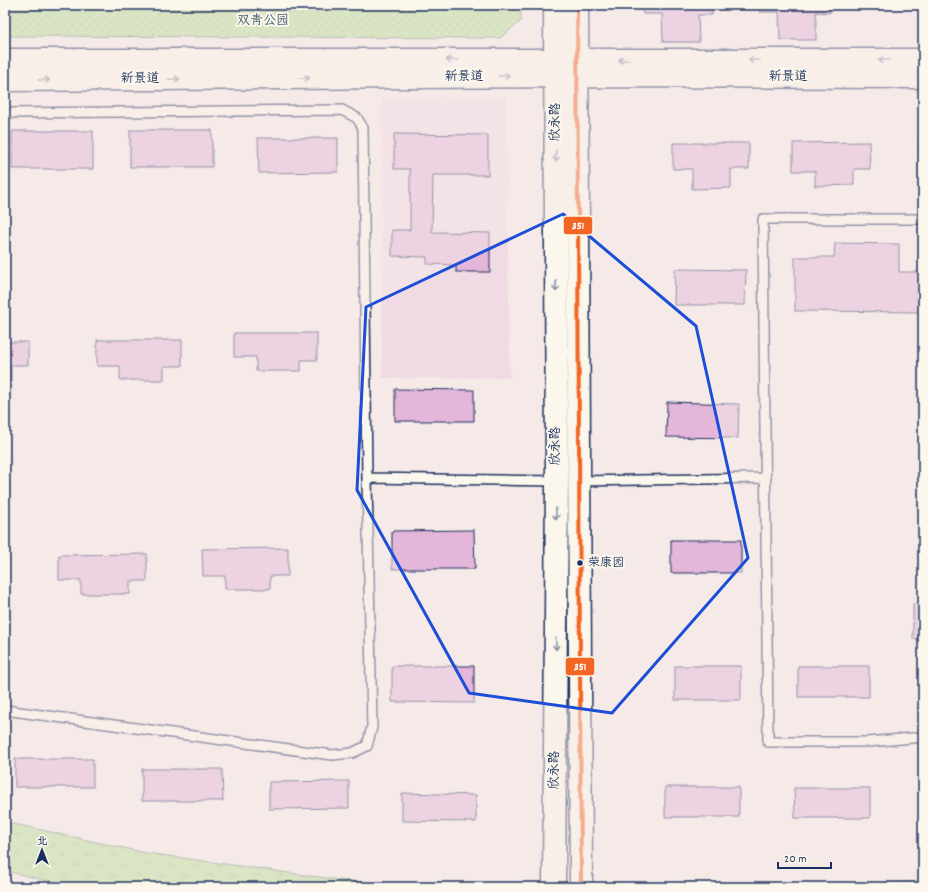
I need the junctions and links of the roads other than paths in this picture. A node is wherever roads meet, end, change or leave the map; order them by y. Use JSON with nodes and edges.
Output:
{"nodes":[{"id":1,"x":555,"y":5,"type":"edge"},
{"id":2,"x":576,"y":5,"type":"edge"},
{"id":3,"x":5,"y":60,"type":"edge"},
{"id":4,"x":923,"y":60,"type":"edge"},
{"id":5,"x":566,"y":68,"type":"junction"},
{"id":6,"x":923,"y":77,"type":"edge"},
{"id":7,"x":5,"y":80,"type":"edge"},
{"id":8,"x":5,"y":113,"type":"edge"},
{"id":9,"x":923,"y":219,"type":"edge"},
{"id":10,"x":367,"y":478,"type":"junction"},
{"id":11,"x":766,"y":478,"type":"junction"},
{"id":12,"x":567,"y":481,"type":"junction"},
{"id":13,"x":5,"y":710,"type":"edge"},
{"id":14,"x":923,"y":737,"type":"edge"},
{"id":15,"x":554,"y":887,"type":"edge"},
{"id":16,"x":581,"y":887,"type":"edge"}],
"edges":[{"from":1,"to":5,"type":"street","name":"欣永路"},
{"from":2,"to":5,"type":"street","name":"欣永路"},
{"from":5,"to":3,"type":"street","name":"新景道","one_way":true},
{"from":4,"to":5,"type":"street","name":"新景道","one_way":true},
{"from":5,"to":6,"type":"street","name":"新景道"},
{"from":7,"to":5,"type":"street","name":"新景道","one_way":true},
{"from":5,"to":12,"type":"street","name":"欣永路"},
{"from":8,"to":10,"type":"lane"},
{"from":9,"to":11,"type":"lane"},
{"from":10,"to":12,"type":"lane"},
{"from":10,"to":13,"type":"lane"},
{"from":11,"to":12,"type":"lane"},
{"from":11,"to":14,"type":"lane"},
{"from":12,"to":15,"type":"street","name":"欣永路","one_way":true},
{"from":12,"to":16,"type":"street","name":"欣永路"}]}
